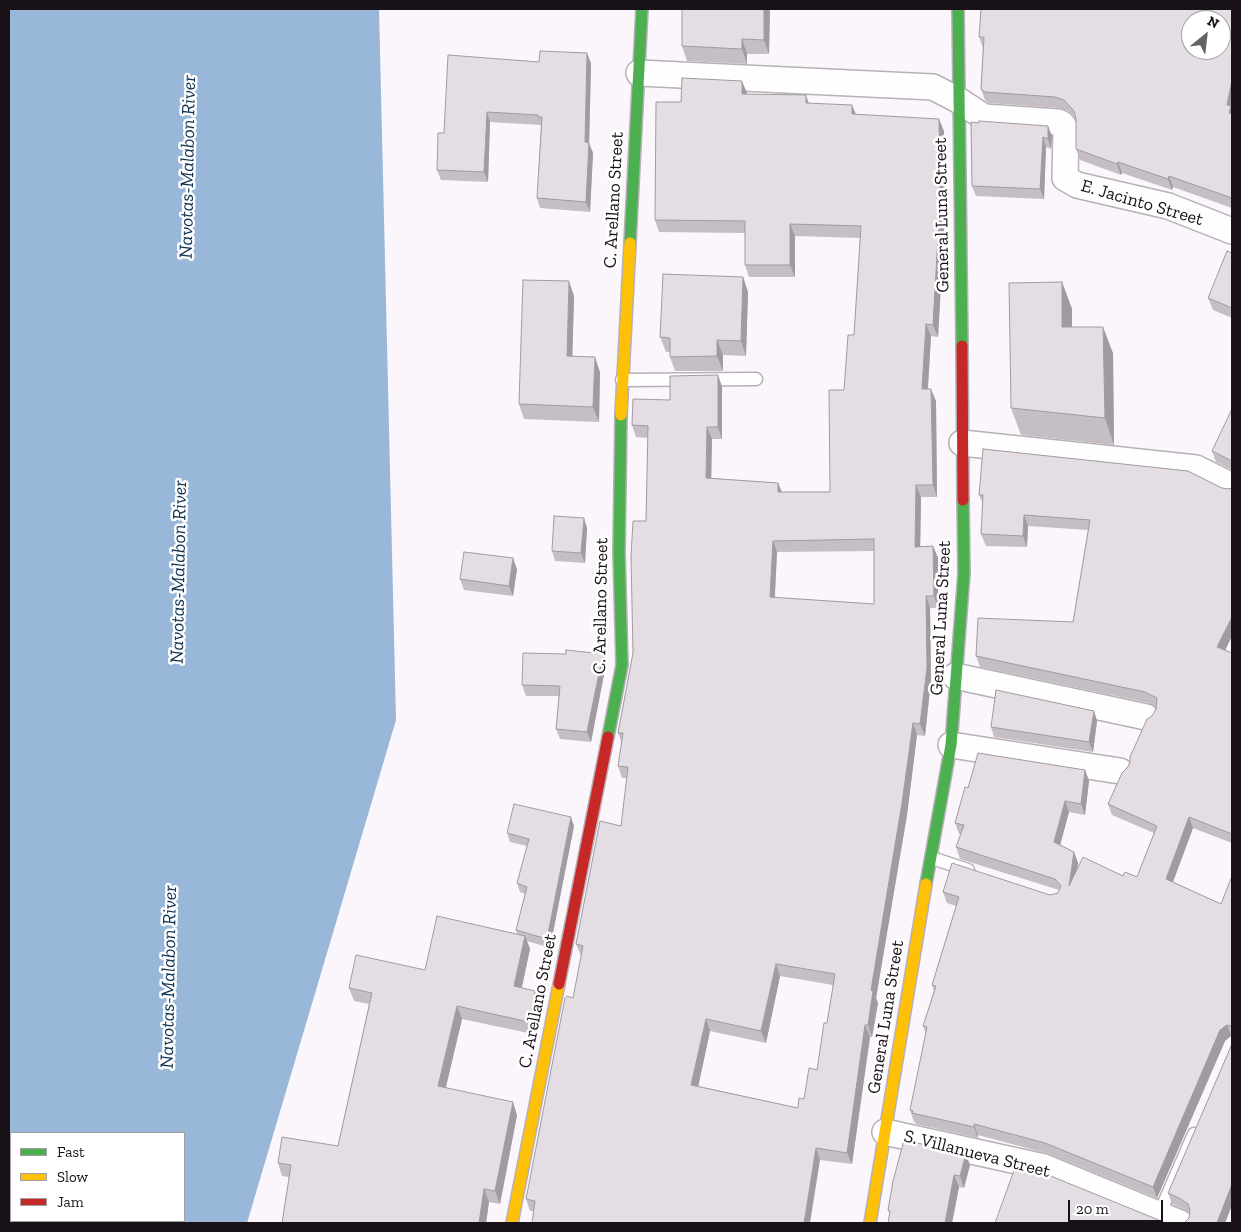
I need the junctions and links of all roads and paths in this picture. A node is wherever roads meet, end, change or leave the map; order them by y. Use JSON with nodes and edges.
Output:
{"nodes":[{"id":1,"x":642,"y":9,"type":"edge"},
{"id":2,"x":958,"y":9,"type":"edge"},
{"id":3,"x":639,"y":73,"type":"junction"},
{"id":4,"x":958,"y":100,"type":"junction"},
{"id":5,"x":1232,"y":231,"type":"edge"},
{"id":6,"x":756,"y":379,"type":"dead end"},
{"id":7,"x":622,"y":380,"type":"junction"},
{"id":8,"x":962,"y":443,"type":"junction"},
{"id":9,"x":1232,"y":486,"type":"edge"},
{"id":10,"x":955,"y":676,"type":"junction"},
{"id":11,"x":1146,"y":717,"type":"edge"},
{"id":12,"x":951,"y":745,"type":"junction"},
{"id":13,"x":1120,"y":771,"type":"dead end"},
{"id":14,"x":932,"y":858,"type":"junction"},
{"id":15,"x":976,"y":873,"type":"edge"},
{"id":16,"x":1198,"y":1125,"type":"edge"},
{"id":17,"x":885,"y":1132,"type":"junction"},
{"id":18,"x":1169,"y":1219,"type":"edge"},
{"id":19,"x":512,"y":1223,"type":"edge"},
{"id":20,"x":870,"y":1223,"type":"edge"}],
"edges":[{"from":1,"to":3,"type":"main road","name":"C. Arellano Street"},
{"from":2,"to":4,"type":"main road","name":"General Luna Street"},
{"from":3,"to":4,"type":"street"},
{"from":3,"to":7,"type":"main road","name":"C. Arellano Street"},
{"from":4,"to":5,"type":"street","name":"E. Jacinto Street"},
{"from":4,"to":8,"type":"main road","name":"General Luna Street"},
{"from":6,"to":7,"type":"lane"},
{"from":7,"to":19,"type":"main road","name":"C. Arellano Street"},
{"from":8,"to":9,"type":"street"},
{"from":8,"to":10,"type":"main road","name":"General Luna Street"},
{"from":10,"to":11,"type":"street"},
{"from":10,"to":12,"type":"main road","name":"General Luna Street"},
{"from":12,"to":13,"type":"street"},
{"from":12,"to":14,"type":"main road","name":"General Luna Street"},
{"from":14,"to":15,"type":"lane"},
{"from":14,"to":17,"type":"main road","name":"General Luna Street"},
{"from":16,"to":18,"type":"lane"},
{"from":17,"to":18,"type":"street","name":"S. Villanueva Street"},
{"from":17,"to":20,"type":"main road","name":"General Luna Street"}]}
